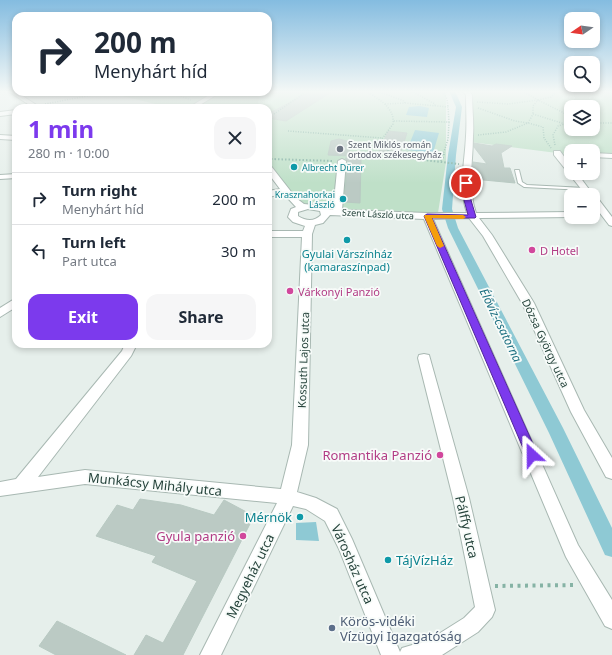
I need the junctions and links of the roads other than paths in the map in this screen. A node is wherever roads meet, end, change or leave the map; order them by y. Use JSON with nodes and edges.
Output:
{"nodes":[{"id":1,"x":470,"y":122,"type":"edge"},
{"id":2,"x":0,"y":137,"type":"edge"},
{"id":3,"x":12,"y":138,"type":"edge"},
{"id":4,"x":564,"y":154,"type":"edge"},
{"id":5,"x":600,"y":155,"type":"edge"},
{"id":6,"x":612,"y":156,"type":"edge"},
{"id":7,"x":342,"y":161,"type":"road end"},
{"id":8,"x":564,"y":162,"type":"edge"},
{"id":9,"x":517,"y":170,"type":"dead end"},
{"id":10,"x":272,"y":173,"type":"edge"},
{"id":11,"x":12,"y":176,"type":"edge"},
{"id":12,"x":0,"y":177,"type":"edge"},
{"id":13,"x":579,"y":180,"type":"edge"},
{"id":14,"x":585,"y":188,"type":"edge"},
{"id":15,"x":564,"y":190,"type":"edge"},
{"id":16,"x":286,"y":191,"type":"junction"},
{"id":17,"x":272,"y":193,"type":"edge"},
{"id":18,"x":600,"y":205,"type":"edge"},
{"id":19,"x":302,"y":207,"type":"junction"},
{"id":20,"x":325,"y":212,"type":"junction"},
{"id":21,"x":337,"y":212,"type":"junction"},
{"id":22,"x":609,"y":214,"type":"edge"},
{"id":23,"x":564,"y":215,"type":"edge"},
{"id":24,"x":429,"y":216,"type":"junction"},
{"id":25,"x":469,"y":217,"type":"junction"},
{"id":26,"x":612,"y":223,"type":"edge"},
{"id":27,"x":309,"y":228,"type":"junction"},
{"id":28,"x":272,"y":233,"type":"edge"},
{"id":29,"x":12,"y":305,"type":"edge"},
{"id":30,"x":0,"y":313,"type":"edge"},
{"id":31,"x":129,"y":348,"type":"edge"},
{"id":32,"x":424,"y":358,"type":"dead end"},
{"id":33,"x":612,"y":472,"type":"edge"},
{"id":34,"x":21,"y":486,"type":"junction"},
{"id":35,"x":0,"y":489,"type":"edge"},
{"id":36,"x":289,"y":497,"type":"junction"},
{"id":37,"x":612,"y":619,"type":"edge"},
{"id":38,"x":210,"y":655,"type":"edge"},
{"id":39,"x":392,"y":655,"type":"edge"},
{"id":40,"x":409,"y":655,"type":"edge"}],
"edges":[{"from":1,"to":25,"type":"street"},
{"from":2,"to":3,"type":"street"},
{"from":4,"to":8,"type":"street"},
{"from":5,"to":6,"type":"street"},
{"from":7,"to":21,"type":"street"},
{"from":9,"to":15,"type":"lane"},
{"from":10,"to":16,"type":"street"},
{"from":11,"to":12,"type":"street"},
{"from":13,"to":14,"type":"street"},
{"from":16,"to":17,"type":"street"},
{"from":16,"to":19,"type":"street"},
{"from":18,"to":22,"type":"street"},
{"from":19,"to":20,"type":"street","name":"Szent László utca"},
{"from":19,"to":27,"type":"street"},
{"from":20,"to":21,"type":"street","name":"Szent László utca"},
{"from":20,"to":27,"type":"street"},
{"from":21,"to":24,"type":"street","name":"Szent László utca"},
{"from":22,"to":26,"type":"street"},
{"from":23,"to":25,"type":"street"},
{"from":24,"to":25,"type":"street","name":"Szent László utca"},
{"from":24,"to":37,"type":"street"},
{"from":25,"to":33,"type":"street","name":"Dózsa György utca"},
{"from":27,"to":28,"type":"street"},
{"from":27,"to":36,"type":"street","name":"Kossuth Lajos utca"},
{"from":29,"to":30,"type":"street"},
{"from":31,"to":34,"type":"street"},
{"from":32,"to":40,"type":"street","name":"Pálffy utca"},
{"from":34,"to":35,"type":"street","name":"Munkácsy Mihály utca"},
{"from":34,"to":36,"type":"street","name":"Munkácsy Mihály utca"},
{"from":36,"to":38,"type":"street","name":"Megyeház utca"},
{"from":36,"to":39,"type":"street","name":"Városház utca"}]}
